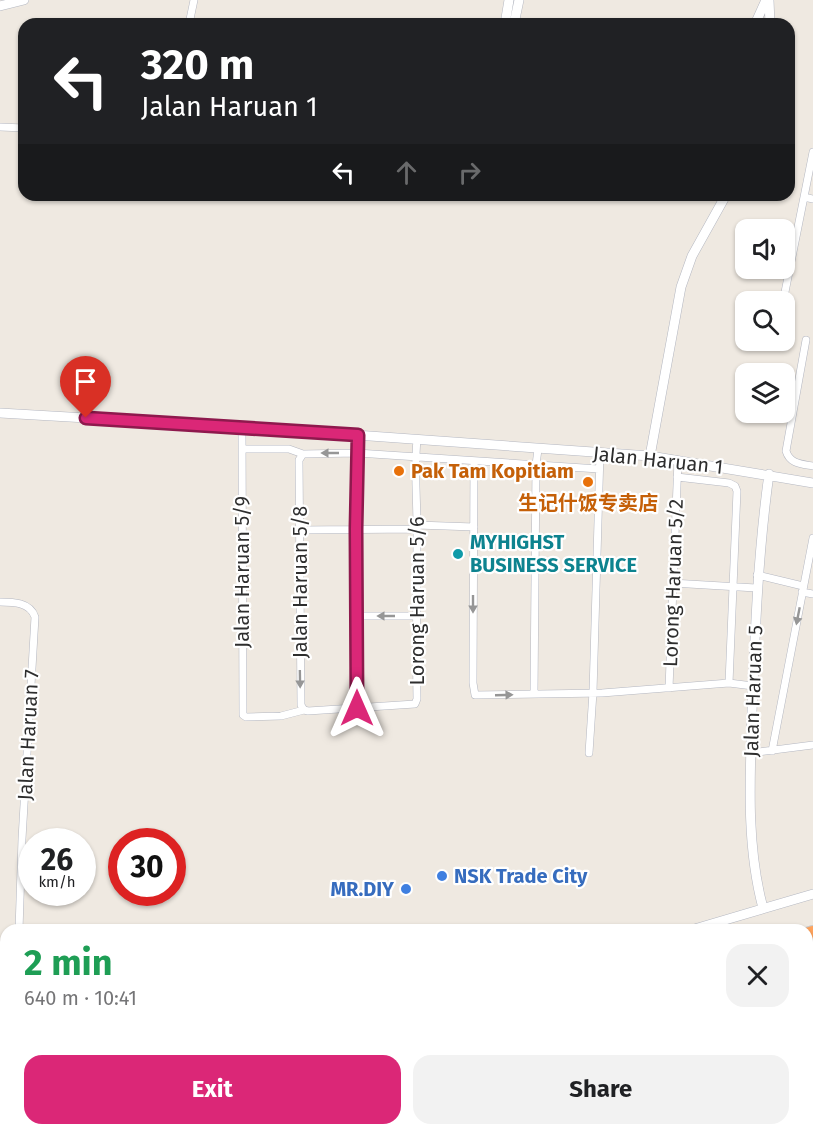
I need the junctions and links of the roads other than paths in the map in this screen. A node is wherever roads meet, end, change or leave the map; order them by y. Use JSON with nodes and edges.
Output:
{"nodes":[{"id":1,"x":24,"y":0,"type":"edge"},
{"id":2,"x":194,"y":0,"type":"edge"},
{"id":3,"x":509,"y":0,"type":"edge"},
{"id":4,"x":519,"y":0,"type":"edge"},
{"id":5,"x":768,"y":0,"type":"edge"},
{"id":6,"x":0,"y":6,"type":"edge"},
{"id":7,"x":190,"y":18,"type":"edge"},
{"id":8,"x":505,"y":18,"type":"edge"},
{"id":9,"x":515,"y":18,"type":"edge"},
{"id":10,"x":757,"y":18,"type":"edge"},
{"id":11,"x":770,"y":18,"type":"edge"},
{"id":12,"x":0,"y":127,"type":"edge"},
{"id":13,"x":18,"y":128,"type":"edge"},
{"id":14,"x":813,"y":152,"type":"edge"},
{"id":15,"x":804,"y":197,"type":"junction"},
{"id":16,"x":813,"y":199,"type":"edge"},
{"id":17,"x":723,"y":201,"type":"edge"},
{"id":18,"x":785,"y":291,"type":"edge"},
{"id":19,"x":806,"y":340,"type":"dead end"},
{"id":20,"x":0,"y":413,"type":"edge"},
{"id":21,"x":242,"y":427,"type":"junction"},
{"id":22,"x":358,"y":435,"type":"junction"},
{"id":23,"x":417,"y":440,"type":"junction"},
{"id":24,"x":242,"y":449,"type":"junction"},
{"id":25,"x":538,"y":449,"type":"junction"},
{"id":26,"x":357,"y":453,"type":"junction"},
{"id":27,"x":600,"y":453,"type":"junction"},
{"id":28,"x":303,"y":454,"type":"junction"},
{"id":29,"x":650,"y":456,"type":"junction"},
{"id":30,"x":415,"y":457,"type":"junction"},
{"id":31,"x":678,"y":460,"type":"junction"},
{"id":32,"x":474,"y":461,"type":"junction"},
{"id":33,"x":536,"y":465,"type":"junction"},
{"id":34,"x":813,"y":466,"type":"edge"},
{"id":35,"x":599,"y":469,"type":"junction"},
{"id":36,"x":769,"y":474,"type":"junction"},
{"id":37,"x":677,"y":477,"type":"junction"},
{"id":38,"x":813,"y":483,"type":"edge"},
{"id":39,"x":417,"y":527,"type":"junction"},
{"id":40,"x":474,"y":527,"type":"junction"},
{"id":41,"x":356,"y":529,"type":"junction"},
{"id":42,"x":300,"y":530,"type":"junction"},
{"id":43,"x":813,"y":538,"type":"edge"},
{"id":44,"x":758,"y":575,"type":"junction"},
{"id":45,"x":672,"y":583,"type":"junction"},
{"id":46,"x":733,"y":585,"type":"junction"},
{"id":47,"x":756,"y":588,"type":"junction"},
{"id":48,"x":803,"y":589,"type":"junction"},
{"id":49,"x":813,"y":594,"type":"edge"},
{"id":50,"x":0,"y":602,"type":"edge"},
{"id":51,"x":357,"y":616,"type":"junction"},
{"id":52,"x":415,"y":616,"type":"junction"},
{"id":53,"x":729,"y":683,"type":"junction"},
{"id":54,"x":753,"y":686,"type":"junction"},
{"id":55,"x":669,"y":688,"type":"junction"},
{"id":56,"x":593,"y":692,"type":"junction"},
{"id":57,"x":534,"y":694,"type":"junction"},
{"id":58,"x":357,"y":708,"type":"junction"},
{"id":59,"x":304,"y":710,"type":"junction"},
{"id":60,"x":813,"y":745,"type":"edge"},
{"id":61,"x":772,"y":751,"type":"junction"},
{"id":62,"x":589,"y":753,"type":"dead end"},
{"id":63,"x":751,"y":753,"type":"junction"},
{"id":64,"x":813,"y":894,"type":"edge"},
{"id":65,"x":764,"y":908,"type":"junction"},
{"id":66,"x":19,"y":924,"type":"edge"},
{"id":67,"x":711,"y":924,"type":"edge"}],
"edges":[{"from":1,"to":6,"type":"main road"},
{"from":2,"to":7,"type":"street"},
{"from":3,"to":8,"type":"main road"},
{"from":4,"to":9,"type":"main road"},
{"from":5,"to":10,"type":"main road"},
{"from":5,"to":11,"type":"main road"},
{"from":12,"to":13,"type":"street"},
{"from":14,"to":15,"type":"street"},
{"from":15,"to":16,"type":"street"},
{"from":15,"to":18,"type":"street"},
{"from":17,"to":29,"type":"main road"},
{"from":19,"to":34,"type":"street"},
{"from":20,"to":21,"type":"main road","name":"Jalan Haruan 1"},
{"from":21,"to":22,"type":"main road","name":"Jalan Haruan 1"},
{"from":21,"to":24,"type":"street","name":"Jalan Haruan 5/9"},
{"from":22,"to":23,"type":"main road","name":"Jalan Haruan 1"},
{"from":22,"to":26,"type":"street"},
{"from":23,"to":25,"type":"main road","name":"Jalan Haruan 1"},
{"from":23,"to":30,"type":"street","name":"Lorong Haruan 5/6"},
{"from":24,"to":28,"type":"street"},
{"from":24,"to":59,"type":"street","name":"Jalan Haruan 5/9"},
{"from":25,"to":27,"type":"main road","name":"Jalan Haruan 1"},
{"from":25,"to":33,"type":"street"},
{"from":26,"to":28,"type":"street","one_way":true},
{"from":26,"to":30,"type":"street"},
{"from":26,"to":41,"type":"street"},
{"from":27,"to":29,"type":"main road","name":"Jalan Haruan 1"},
{"from":27,"to":35,"type":"street"},
{"from":28,"to":42,"type":"street","name":"Jalan Haruan 5/8"},
{"from":29,"to":31,"type":"main road","name":"Jalan Haruan 1"},
{"from":30,"to":32,"type":"street"},
{"from":30,"to":39,"type":"street","name":"Lorong Haruan 5/6"},
{"from":31,"to":36,"type":"main road","name":"Jalan Haruan 1"},
{"from":31,"to":37,"type":"street","name":"Lorong Haruan 5/2"},
{"from":32,"to":33,"type":"street"},
{"from":32,"to":40,"type":"street"},
{"from":33,"to":35,"type":"street"},
{"from":33,"to":57,"type":"street"},
{"from":35,"to":56,"type":"street"},
{"from":36,"to":38,"type":"main road","name":"Jalan Haruan 1"},
{"from":36,"to":44,"type":"main road","name":"Jalan Haruan 5"},
{"from":37,"to":45,"type":"street","name":"Lorong Haruan 5/2"},
{"from":37,"to":46,"type":"street"},
{"from":39,"to":40,"type":"street"},
{"from":39,"to":41,"type":"street"},
{"from":39,"to":52,"type":"street","name":"Lorong Haruan 5/6"},
{"from":40,"to":57,"type":"street","one_way":true},
{"from":41,"to":42,"type":"street"},
{"from":41,"to":51,"type":"street"},
{"from":42,"to":59,"type":"street","name":"Jalan Haruan 5/8","one_way":true},
{"from":43,"to":48,"type":"street"},
{"from":44,"to":47,"type":"main road","name":"Jalan Haruan 5"},
{"from":44,"to":48,"type":"street"},
{"from":45,"to":46,"type":"street"},
{"from":45,"to":55,"type":"street","name":"Lorong Haruan 5/2"},
{"from":46,"to":47,"type":"street"},
{"from":46,"to":53,"type":"street"},
{"from":47,"to":54,"type":"main road","name":"Jalan Haruan 5"},
{"from":48,"to":49,"type":"street"},
{"from":48,"to":61,"type":"street","one_way":true},
{"from":50,"to":66,"type":"street","name":"Jalan Haruan 7"},
{"from":52,"to":51,"type":"street","one_way":true},
{"from":51,"to":58,"type":"street"},
{"from":52,"to":58,"type":"street","name":"Lorong Haruan 5/6"},
{"from":53,"to":54,"type":"street"},
{"from":53,"to":55,"type":"street"},
{"from":54,"to":63,"type":"main road","name":"Jalan Haruan 5"},
{"from":55,"to":56,"type":"street"},
{"from":56,"to":57,"type":"street"},
{"from":56,"to":62,"type":"street"},
{"from":58,"to":59,"type":"street"},
{"from":60,"to":61,"type":"street"},
{"from":61,"to":63,"type":"street"},
{"from":63,"to":65,"type":"main road","name":"Jalan Haruan 5"},
{"from":64,"to":65,"type":"main road"},
{"from":65,"to":67,"type":"main road"}]}
